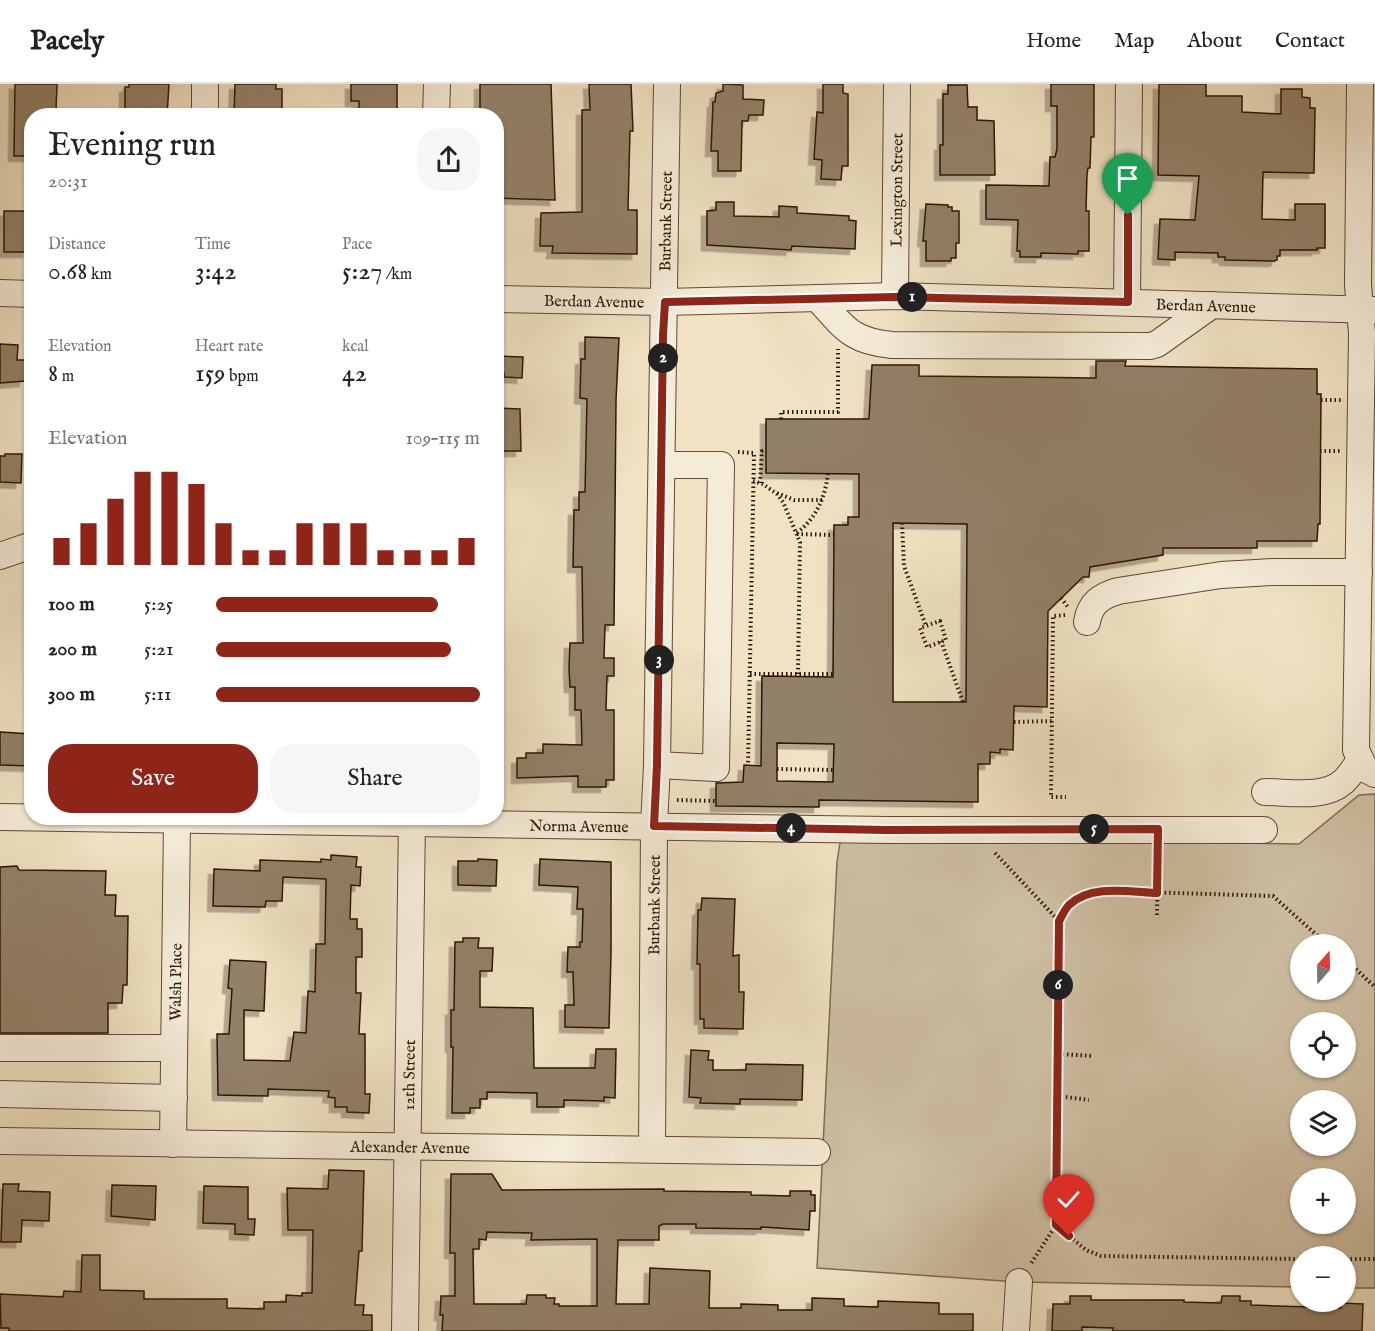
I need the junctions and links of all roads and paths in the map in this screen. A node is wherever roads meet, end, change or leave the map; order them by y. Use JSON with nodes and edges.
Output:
{"nodes":[{"id":1,"x":205,"y":84,"type":"edge"},
{"id":2,"x":437,"y":84,"type":"edge"},
{"id":3,"x":668,"y":84,"type":"edge"},
{"id":4,"x":897,"y":84,"type":"edge"},
{"id":5,"x":1129,"y":84,"type":"edge"},
{"id":6,"x":1360,"y":84,"type":"edge"},
{"id":7,"x":205,"y":108,"type":"edge"},
{"id":8,"x":436,"y":108,"type":"edge"},
{"id":9,"x":0,"y":293,"type":"edge"},
{"id":10,"x":24,"y":294,"type":"edge"},
{"id":11,"x":895,"y":297,"type":"junction"},
{"id":12,"x":817,"y":298,"type":"junction"},
{"id":13,"x":504,"y":299,"type":"edge"},
{"id":14,"x":665,"y":302,"type":"junction"},
{"id":15,"x":1128,"y":302,"type":"junction"},
{"id":16,"x":1212,"y":305,"type":"junction"},
{"id":17,"x":1368,"y":310,"type":"edge"},
{"id":18,"x":838,"y":345,"type":"dead end"},
{"id":19,"x":1345,"y":399,"type":"dead end"},
{"id":20,"x":1321,"y":400,"type":"dead end"},
{"id":21,"x":781,"y":419,"type":"dead end"},
{"id":22,"x":766,"y":451,"type":"dead end"},
{"id":23,"x":1320,"y":451,"type":"dead end"},
{"id":24,"x":1344,"y":451,"type":"dead end"},
{"id":25,"x":733,"y":452,"type":"dead end"},
{"id":26,"x":662,"y":465,"type":"junction"},
{"id":27,"x":828,"y":474,"type":"dead end"},
{"id":28,"x":753,"y":480,"type":"junction"},
{"id":29,"x":760,"y":483,"type":"junction"},
{"id":30,"x":769,"y":487,"type":"junction"},
{"id":31,"x":822,"y":500,"type":"junction"},
{"id":32,"x":902,"y":523,"type":"dead end"},
{"id":33,"x":797,"y":533,"type":"junction"},
{"id":34,"x":834,"y":535,"type":"dead end"},
{"id":35,"x":1367,"y":546,"type":"edge"},
{"id":36,"x":24,"y":548,"type":"edge"},
{"id":37,"x":0,"y":556,"type":"edge"},
{"id":38,"x":1359,"y":572,"type":"junction"},
{"id":39,"x":1061,"y":598,"type":"dead end"},
{"id":40,"x":1076,"y":611,"type":"junction"},
{"id":41,"x":926,"y":626,"type":"junction"},
{"id":42,"x":941,"y":641,"type":"junction"},
{"id":43,"x":750,"y":674,"type":"junction"},
{"id":44,"x":798,"y":674,"type":"junction"},
{"id":45,"x":833,"y":674,"type":"dead end"},
{"id":46,"x":963,"y":702,"type":"dead end"},
{"id":47,"x":1052,"y":721,"type":"junction"},
{"id":48,"x":1014,"y":722,"type":"dead end"},
{"id":49,"x":657,"y":765,"type":"junction"},
{"id":50,"x":748,"y":765,"type":"dead end"},
{"id":51,"x":1367,"y":768,"type":"edge"},
{"id":52,"x":777,"y":769,"type":"dead end"},
{"id":53,"x":833,"y":770,"type":"dead end"},
{"id":54,"x":1265,"y":792,"type":"dead end"},
{"id":55,"x":1066,"y":797,"type":"dead end"},
{"id":56,"x":677,"y":801,"type":"dead end"},
{"id":57,"x":716,"y":801,"type":"dead end"},
{"id":58,"x":0,"y":817,"type":"edge"},
{"id":59,"x":24,"y":817,"type":"edge"},
{"id":60,"x":504,"y":822,"type":"edge"},
{"id":61,"x":177,"y":825,"type":"edge"},
{"id":62,"x":412,"y":825,"type":"edge"},
{"id":63,"x":654,"y":826,"type":"junction"},
{"id":64,"x":1158,"y":829,"type":"junction"},
{"id":65,"x":1264,"y":830,"type":"dead end"},
{"id":66,"x":988,"y":846,"type":"dead end"},
{"id":67,"x":1157,"y":893,"type":"junction"},
{"id":68,"x":1157,"y":915,"type":"dead end"},
{"id":69,"x":1059,"y":921,"type":"junction"},
{"id":70,"x":1316,"y":934,"type":"edge"},
{"id":71,"x":1356,"y":969,"type":"edge"},
{"id":72,"x":1375,"y":987,"type":"edge"},
{"id":73,"x":0,"y":1048,"type":"edge"},
{"id":74,"x":174,"y":1048,"type":"junction"},
{"id":75,"x":1058,"y":1054,"type":"junction"},
{"id":76,"x":1093,"y":1056,"type":"dead end"},
{"id":77,"x":0,"y":1094,"type":"edge"},
{"id":78,"x":1057,"y":1096,"type":"junction"},
{"id":79,"x":174,"y":1098,"type":"junction"},
{"id":80,"x":1089,"y":1100,"type":"dead end"},
{"id":81,"x":0,"y":1142,"type":"edge"},
{"id":82,"x":173,"y":1144,"type":"junction"},
{"id":83,"x":407,"y":1146,"type":"junction"},
{"id":84,"x":652,"y":1149,"type":"junction"},
{"id":85,"x":818,"y":1152,"type":"dead end"},
{"id":86,"x":1056,"y":1225,"type":"junction"},
{"id":87,"x":1290,"y":1259,"type":"edge"},
{"id":88,"x":1356,"y":1259,"type":"edge"},
{"id":89,"x":1375,"y":1260,"type":"edge"},
{"id":90,"x":1019,"y":1282,"type":"joint"},
{"id":91,"x":405,"y":1331,"type":"edge"},
{"id":92,"x":1017,"y":1331,"type":"edge"}],
"edges":[{"from":1,"to":7,"type":"street"},
{"from":2,"to":8,"type":"street"},
{"from":3,"to":14,"type":"street","name":"Burbank Street"},
{"from":4,"to":11,"type":"street","name":"Lexington Street"},
{"from":5,"to":15,"type":"street"},
{"from":6,"to":17,"type":"street"},
{"from":9,"to":10,"type":"street"},
{"from":11,"to":12,"type":"street","name":"Berdan Avenue"},
{"from":11,"to":15,"type":"street","name":"Berdan Avenue"},
{"from":12,"to":14,"type":"street","name":"Berdan Avenue"},
{"from":12,"to":16,"type":"street"},
{"from":13,"to":14,"type":"street","name":"Berdan Avenue"},
{"from":14,"to":26,"type":"street","name":"Burbank Street"},
{"from":15,"to":16,"type":"street","name":"Berdan Avenue"},
{"from":16,"to":17,"type":"street","name":"Berdan Avenue"},
{"from":17,"to":35,"type":"street"},
{"from":18,"to":21,"type":"path"},
{"from":19,"to":20,"type":"path"},
{"from":22,"to":29,"type":"path"},
{"from":23,"to":24,"type":"path"},
{"from":25,"to":28,"type":"path"},
{"from":26,"to":49,"type":"street","name":"Burbank Street"},
{"from":26,"to":49,"type":"street"},
{"from":27,"to":31,"type":"path"},
{"from":28,"to":29,"type":"path"},
{"from":28,"to":43,"type":"path"},
{"from":29,"to":30,"type":"path"},
{"from":30,"to":31,"type":"path"},
{"from":30,"to":33,"type":"path"},
{"from":31,"to":33,"type":"path"},
{"from":32,"to":41,"type":"path"},
{"from":33,"to":34,"type":"path"},
{"from":33,"to":44,"type":"path"},
{"from":35,"to":38,"type":"street"},
{"from":36,"to":37,"type":"street"},
{"from":38,"to":40,"type":"street"},
{"from":38,"to":51,"type":"street"},
{"from":39,"to":40,"type":"path"},
{"from":40,"to":47,"type":"path"},
{"from":41,"to":42,"type":"path"},
{"from":41,"to":42,"type":"path"},
{"from":42,"to":46,"type":"path"},
{"from":43,"to":44,"type":"path"},
{"from":43,"to":50,"type":"path"},
{"from":44,"to":45,"type":"path"},
{"from":47,"to":48,"type":"path"},
{"from":47,"to":55,"type":"path"},
{"from":49,"to":63,"type":"street","name":"Burbank Street"},
{"from":51,"to":54,"type":"street"},
{"from":52,"to":53,"type":"path"},
{"from":56,"to":57,"type":"path"},
{"from":58,"to":59,"type":"street","name":"Norma Avenue"},
{"from":60,"to":63,"type":"street","name":"Norma Avenue"},
{"from":61,"to":74,"type":"street","name":"Walsh Place"},
{"from":62,"to":83,"type":"street","name":"12th Street"},
{"from":63,"to":64,"type":"street","name":"Norma Avenue"},
{"from":63,"to":84,"type":"street","name":"Burbank Street"},
{"from":64,"to":65,"type":"street","name":"Norma Avenue"},
{"from":64,"to":67,"type":"path"},
{"from":66,"to":69,"type":"path"},
{"from":67,"to":68,"type":"path"},
{"from":67,"to":69,"type":"path"},
{"from":67,"to":70,"type":"path"},
{"from":69,"to":75,"type":"path"},
{"from":71,"to":72,"type":"path"},
{"from":73,"to":74,"type":"street"},
{"from":74,"to":79,"type":"street","name":"Walsh Place"},
{"from":75,"to":76,"type":"path"},
{"from":75,"to":78,"type":"path"},
{"from":77,"to":79,"type":"street"},
{"from":78,"to":80,"type":"path"},
{"from":78,"to":86,"type":"path"},
{"from":79,"to":82,"type":"street","name":"Walsh Place"},
{"from":81,"to":82,"type":"street","name":"Alexander Avenue"},
{"from":82,"to":83,"type":"street","name":"Alexander Avenue"},
{"from":83,"to":84,"type":"street","name":"Alexander Avenue"},
{"from":83,"to":91,"type":"street","name":"12th Street"},
{"from":84,"to":85,"type":"street","name":"Alexander Avenue"},
{"from":86,"to":87,"type":"path"},
{"from":86,"to":90,"type":"path"},
{"from":88,"to":89,"type":"path"},
{"from":90,"to":92,"type":"street"}]}
